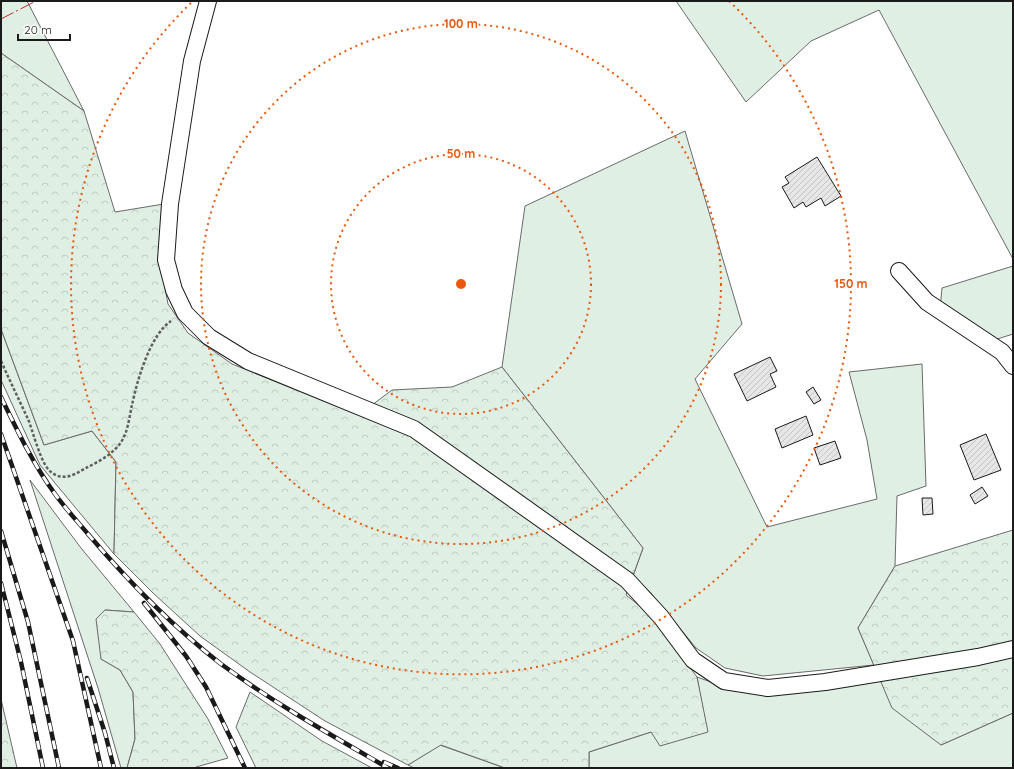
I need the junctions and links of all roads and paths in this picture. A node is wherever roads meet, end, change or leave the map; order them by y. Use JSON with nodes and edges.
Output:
{"nodes":[{"id":1,"x":208,"y":1,"type":"edge"},
{"id":2,"x":899,"y":271,"type":"dead end"},
{"id":3,"x":185,"y":313,"type":"junction"},
{"id":4,"x":1,"y":361,"type":"edge"},
{"id":5,"x":1013,"y":366,"type":"edge"},
{"id":6,"x":1013,"y":650,"type":"edge"}],
"edges":[{"from":1,"to":3,"type":"street"},
{"from":2,"to":5,"type":"street"},
{"from":3,"to":4,"type":"path"},
{"from":3,"to":6,"type":"street"}]}
